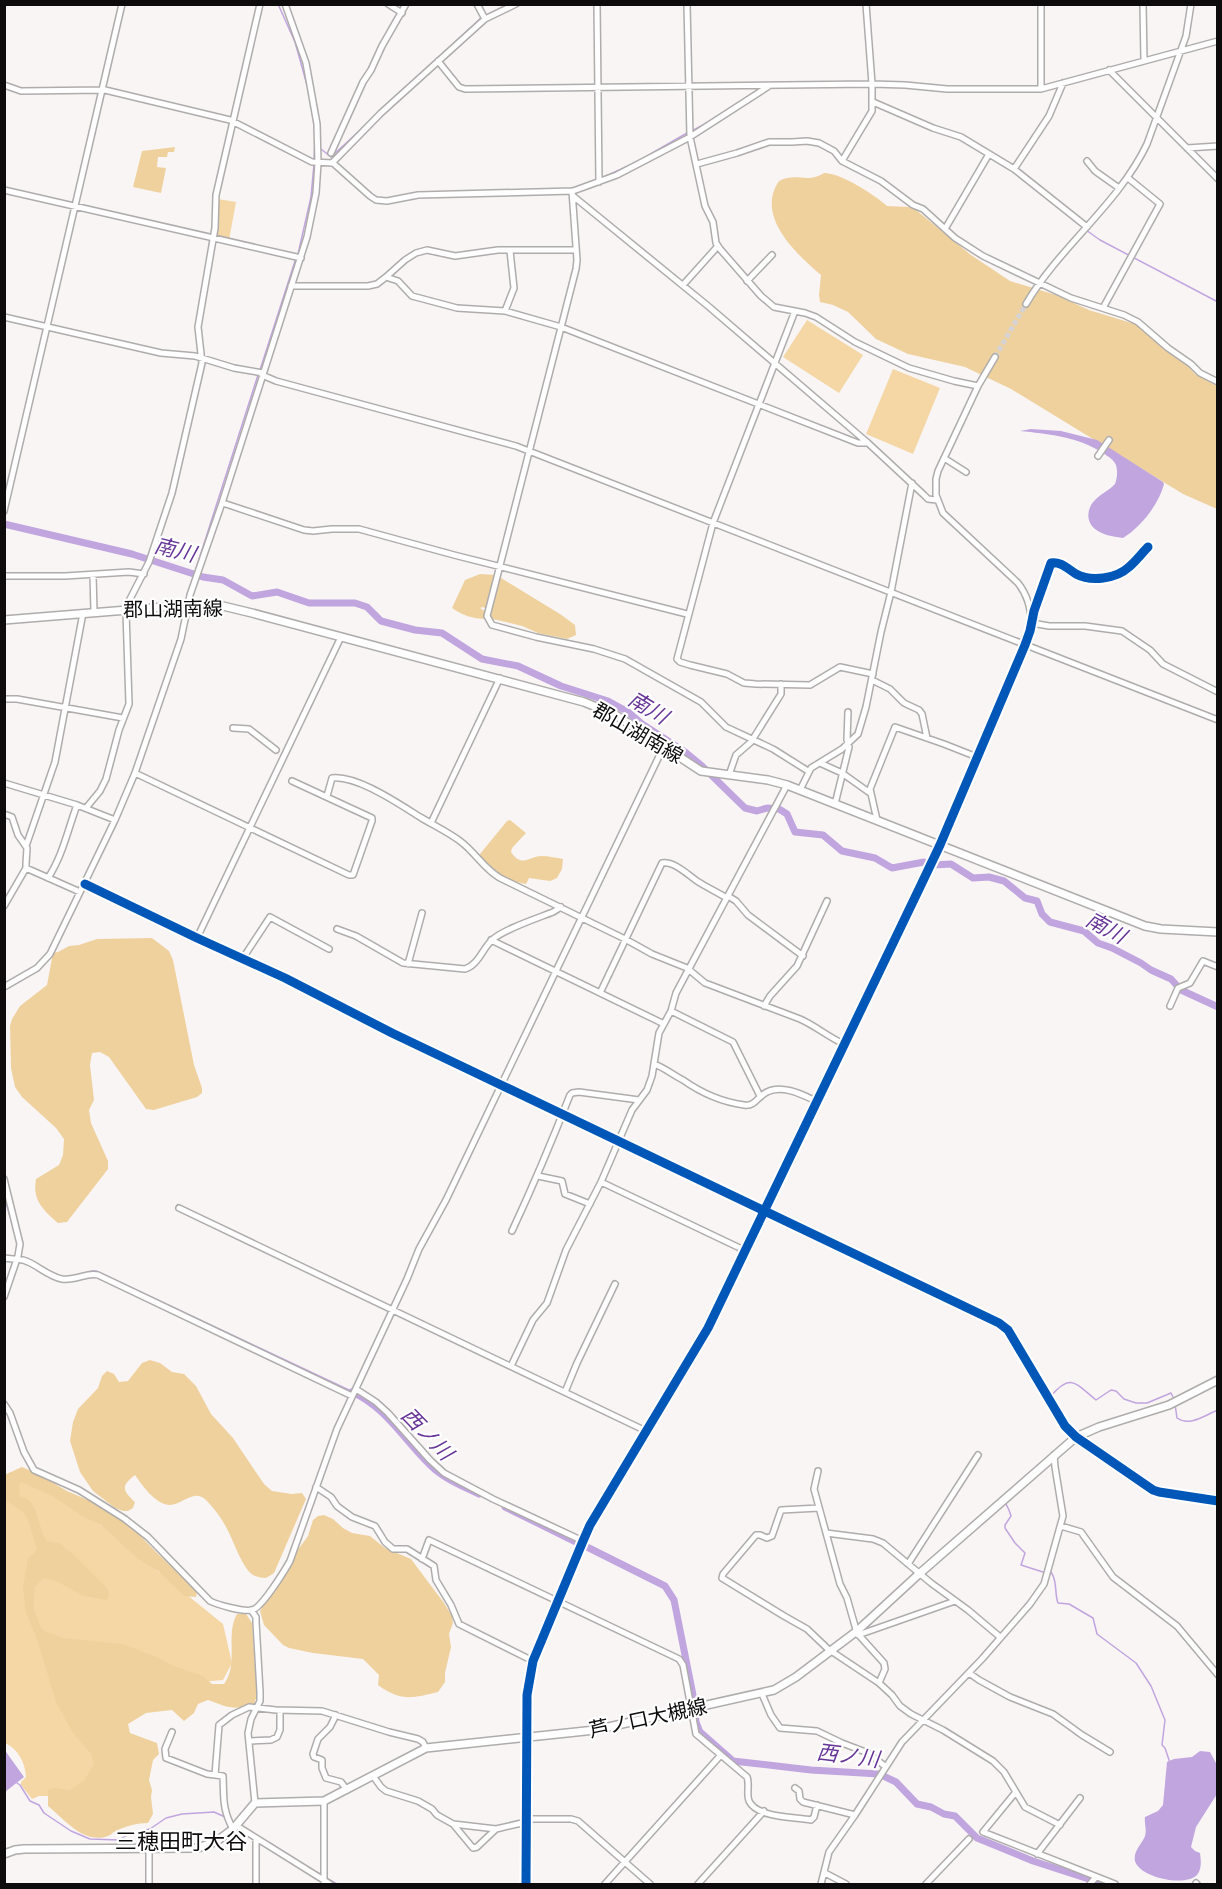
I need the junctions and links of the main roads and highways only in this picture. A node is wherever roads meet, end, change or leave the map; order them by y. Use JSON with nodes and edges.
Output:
{"nodes":[{"id":1,"x":4,"y":620,"type":"edge"},
{"id":2,"x":1218,"y":932,"type":"edge"},
{"id":3,"x":1218,"y":1380,"type":"edge"},
{"id":4,"x":4,"y":1854,"type":"edge"}],
"edges":[{"from":1,"to":2,"type":"main road","name":"郡山湖南線"},
{"from":3,"to":4,"type":"main road","name":"芦ノ口大槻線"}]}
